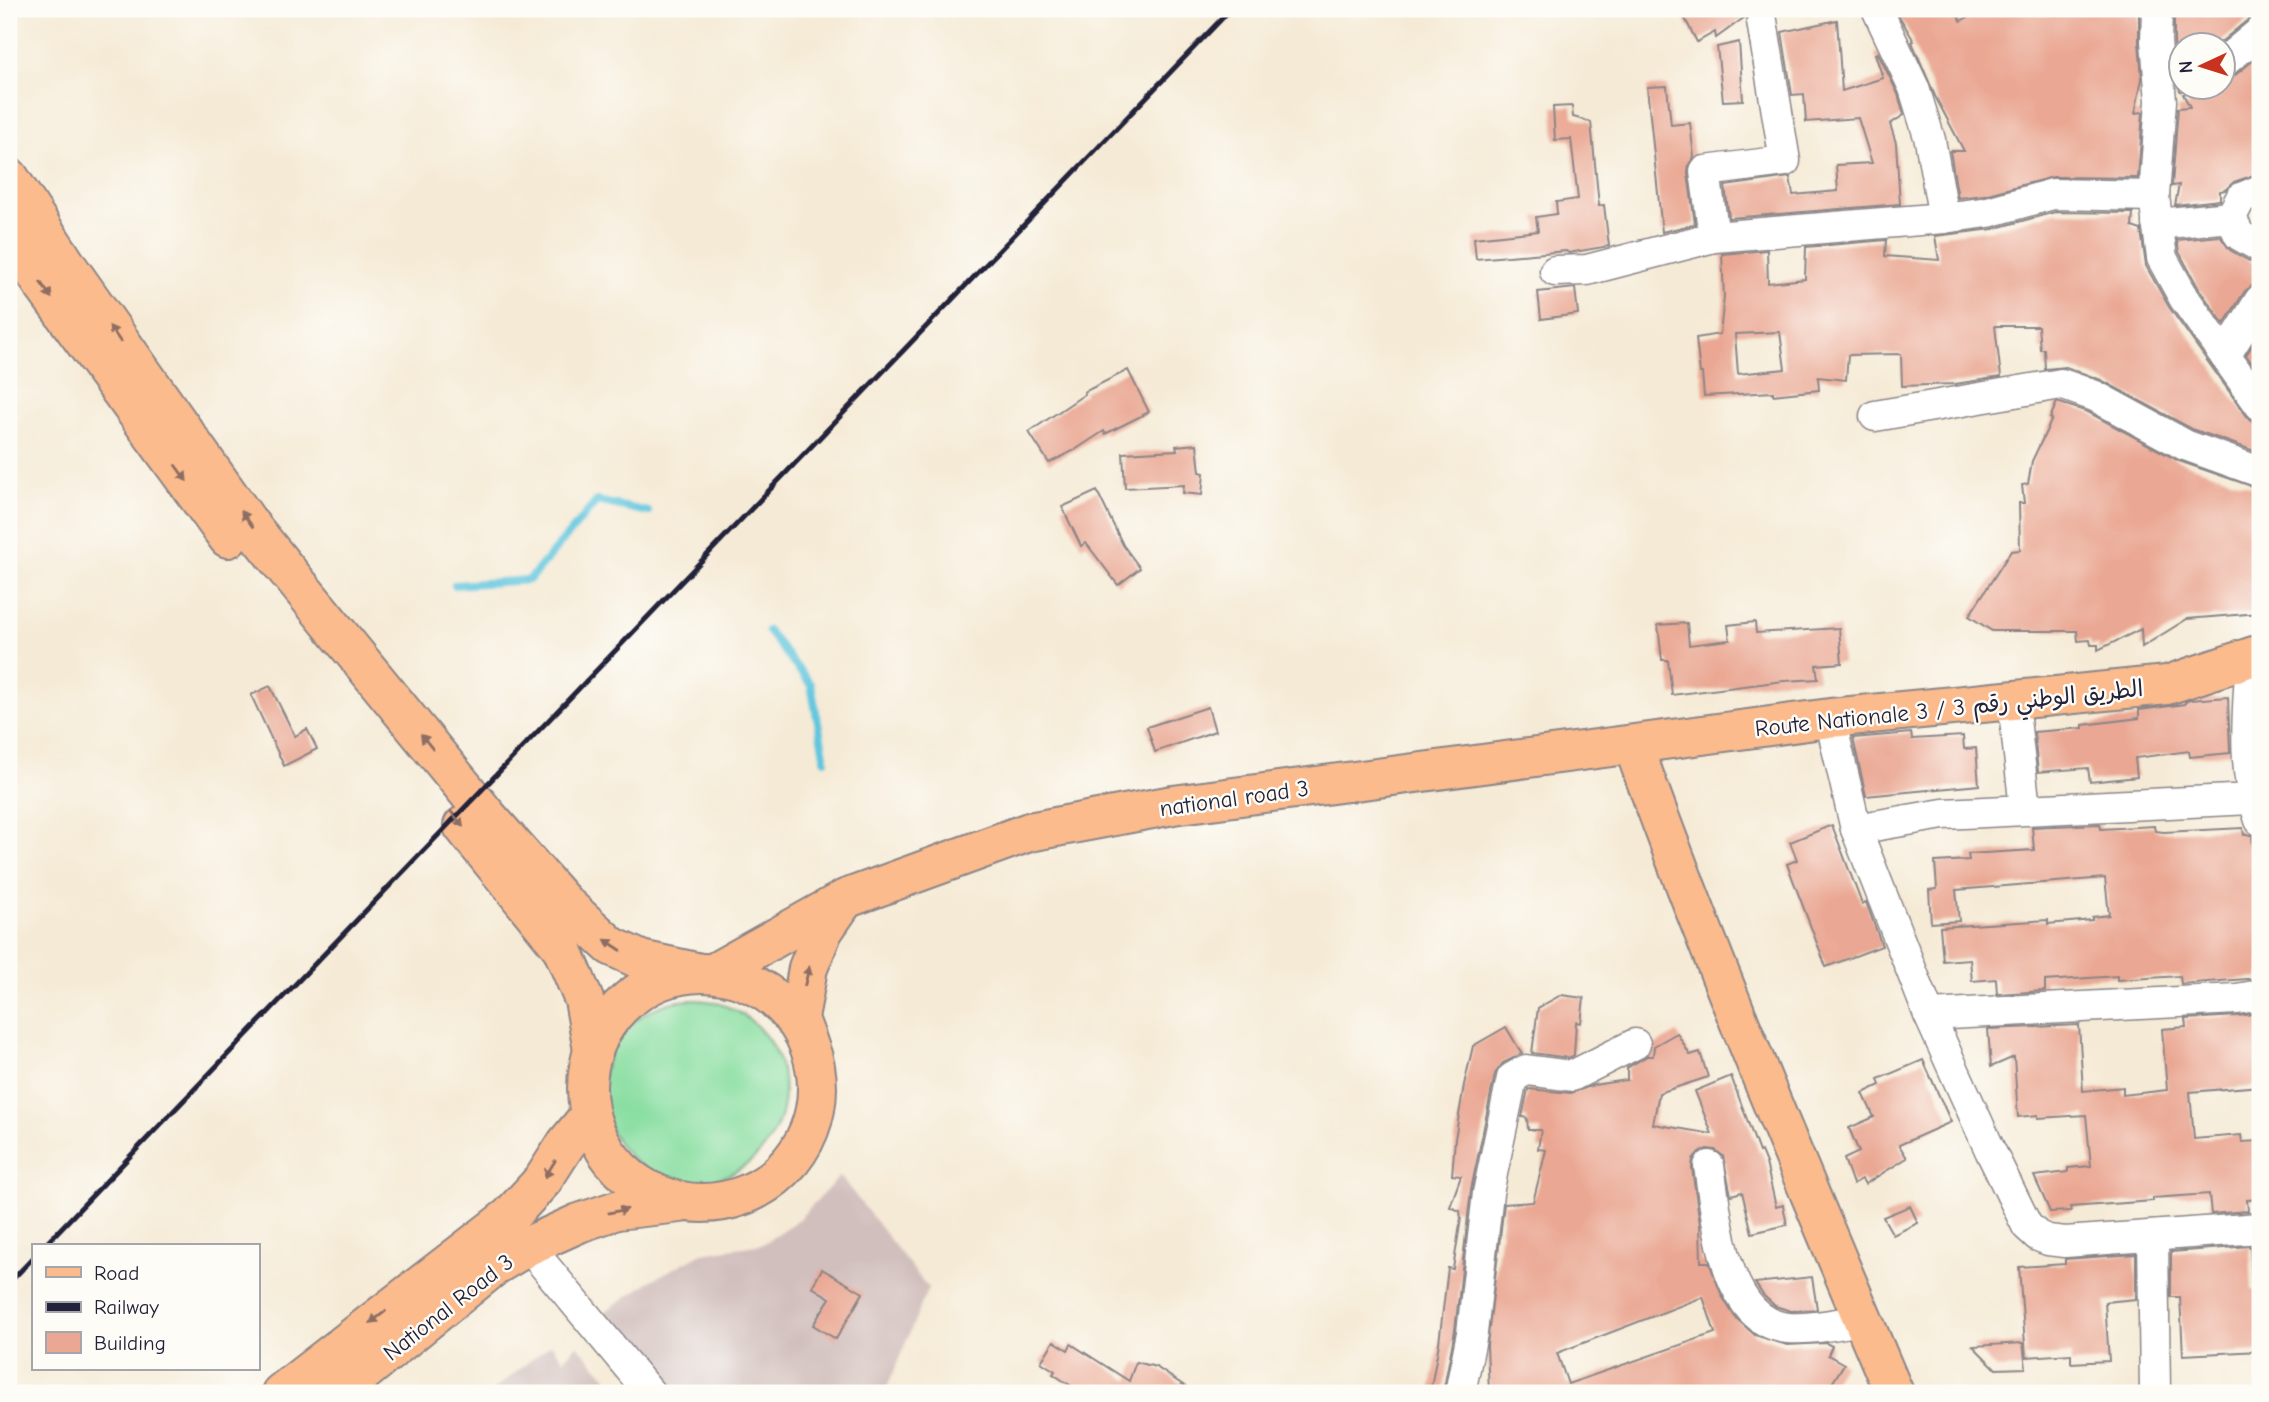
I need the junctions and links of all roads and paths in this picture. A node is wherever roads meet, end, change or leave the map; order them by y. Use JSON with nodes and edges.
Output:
{"nodes":[{"id":1,"x":1877,"y":9,"type":"edge"},
{"id":2,"x":2157,"y":9,"type":"edge"},
{"id":3,"x":1762,"y":21,"type":"dead end"},
{"id":4,"x":2260,"y":32,"type":"edge"},
{"id":5,"x":2238,"y":50,"type":"edge"},
{"id":6,"x":2168,"y":81,"type":"edge"},
{"id":7,"x":2171,"y":102,"type":"edge"},
{"id":8,"x":9,"y":177,"type":"edge"},
{"id":9,"x":2260,"y":190,"type":"edge"},
{"id":10,"x":2155,"y":210,"type":"junction"},
{"id":11,"x":2231,"y":217,"type":"junction"},
{"id":12,"x":1944,"y":218,"type":"junction"},
{"id":13,"x":9,"y":233,"type":"edge"},
{"id":14,"x":1714,"y":237,"type":"junction"},
{"id":15,"x":2260,"y":247,"type":"edge"},
{"id":16,"x":1555,"y":271,"type":"dead end"},
{"id":17,"x":2260,"y":300,"type":"edge"},
{"id":18,"x":2225,"y":356,"type":"junction"},
{"id":19,"x":2260,"y":405,"type":"edge"},
{"id":20,"x":1875,"y":416,"type":"dead end"},
{"id":21,"x":2260,"y":472,"type":"edge"},
{"id":22,"x":2256,"y":655,"type":"edge"},
{"id":23,"x":2012,"y":701,"type":"junction"},
{"id":24,"x":1830,"y":718,"type":"junction"},
{"id":25,"x":1633,"y":745,"type":"junction"},
{"id":26,"x":2025,"y":809,"type":"junction"},
{"id":27,"x":2256,"y":810,"type":"edge"},
{"id":28,"x":1856,"y":829,"type":"junction"},
{"id":29,"x":845,"y":899,"type":"junction"},
{"id":30,"x":707,"y":973,"type":"junction"},
{"id":31,"x":2260,"y":995,"type":"edge"},
{"id":32,"x":1930,"y":1015,"type":"junction"},
{"id":33,"x":807,"y":1042,"type":"junction"},
{"id":34,"x":1635,"y":1044,"type":"dead end"},
{"id":35,"x":593,"y":1051,"type":"junction"},
{"id":36,"x":590,"y":1115,"type":"junction"},
{"id":37,"x":1709,"y":1166,"type":"dead end"},
{"id":38,"x":686,"y":1203,"type":"junction"},
{"id":39,"x":2260,"y":1228,"type":"edge"},
{"id":40,"x":2153,"y":1236,"type":"junction"},
{"id":41,"x":528,"y":1246,"type":"junction"},
{"id":42,"x":1863,"y":1320,"type":"junction"},
{"id":43,"x":281,"y":1393,"type":"edge"},
{"id":44,"x":338,"y":1393,"type":"edge"},
{"id":45,"x":650,"y":1393,"type":"edge"},
{"id":46,"x":1460,"y":1393,"type":"edge"},
{"id":47,"x":1894,"y":1393,"type":"edge"},
{"id":48,"x":2155,"y":1393,"type":"edge"}],
"edges":[{"from":1,"to":12,"type":"street"},
{"from":2,"to":6,"type":"street"},
{"from":3,"to":14,"type":"street"},
{"from":4,"to":5,"type":"street"},
{"from":7,"to":10,"type":"street"},
{"from":30,"to":8,"type":"main road","one_way":true},
{"from":9,"to":11,"type":"street"},
{"from":10,"to":11,"type":"street"},
{"from":10,"to":12,"type":"street"},
{"from":10,"to":18,"type":"street"},
{"from":11,"to":15,"type":"street"},
{"from":12,"to":14,"type":"street"},
{"from":13,"to":35,"type":"main road","one_way":true},
{"from":14,"to":16,"type":"street"},
{"from":17,"to":18,"type":"street"},
{"from":18,"to":19,"type":"street"},
{"from":20,"to":21,"type":"street"},
{"from":22,"to":23,"type":"main road","name":"Route Nationale 3 / الطريق الوطني رقم 3"},
{"from":22,"to":27,"type":"street"},
{"from":23,"to":24,"type":"main road","name":"Route Nationale 3 / الطريق الوطني رقم 3"},
{"from":23,"to":26,"type":"street"},
{"from":24,"to":25,"type":"main road","name":"Route Nationale 3 / الطريق الوطني رقم 3"},
{"from":24,"to":28,"type":"street"},
{"from":25,"to":29,"type":"main road","name":"national road 3"},
{"from":25,"to":42,"type":"main road"},
{"from":26,"to":27,"type":"street"},
{"from":26,"to":28,"type":"street"},
{"from":28,"to":32,"type":"street"},
{"from":29,"to":30,"type":"main road"},
{"from":33,"to":29,"type":"main road","one_way":true},
{"from":30,"to":33,"type":"main road"},
{"from":30,"to":35,"type":"main road"},
{"from":31,"to":32,"type":"street"},
{"from":32,"to":40,"type":"street"},
{"from":33,"to":38,"type":"main road"},
{"from":34,"to":46,"type":"street"},
{"from":35,"to":36,"type":"main road"},
{"from":36,"to":38,"type":"main road"},
{"from":36,"to":43,"type":"main road","one_way":true},
{"from":37,"to":42,"type":"street"},
{"from":41,"to":38,"type":"main road","name":"National Road 3","one_way":true},
{"from":39,"to":40,"type":"street"},
{"from":40,"to":48,"type":"street"},
{"from":41,"to":44,"type":"main road","name":"National Road 3"},
{"from":41,"to":45,"type":"street"},
{"from":42,"to":47,"type":"main road"}]}
